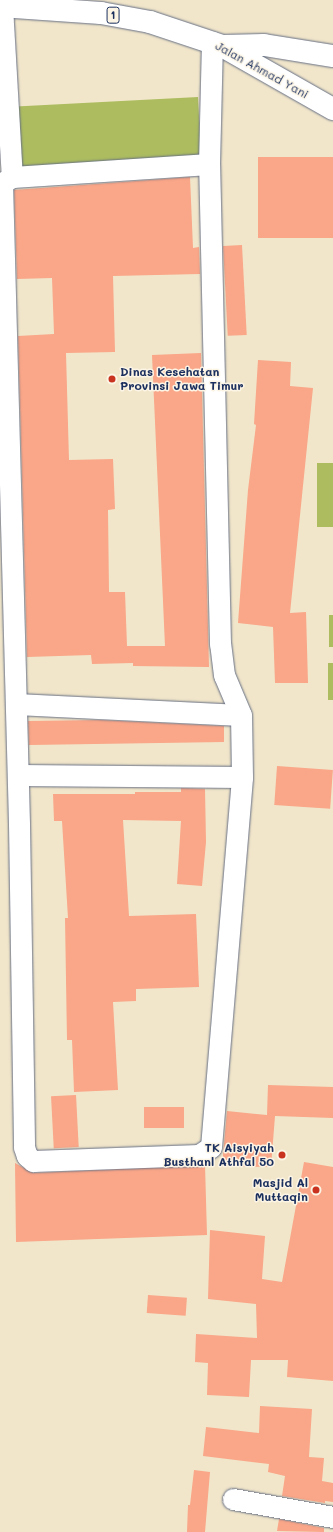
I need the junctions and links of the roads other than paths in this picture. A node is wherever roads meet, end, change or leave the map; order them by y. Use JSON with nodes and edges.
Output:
{"nodes":[{"id":1,"x":1,"y":6,"type":"edge"},
{"id":2,"x":217,"y":44,"type":"junction"},
{"id":3,"x":333,"y":56,"type":"edge"},
{"id":4,"x":333,"y":109,"type":"edge"},
{"id":5,"x":209,"y":164,"type":"junction"},
{"id":6,"x":12,"y":177,"type":"junction"},
{"id":7,"x":16,"y":704,"type":"junction"},
{"id":8,"x":241,"y":714,"type":"junction"},
{"id":9,"x":18,"y":775,"type":"junction"},
{"id":10,"x":242,"y":777,"type":"junction"},
{"id":11,"x":233,"y":1499,"type":"dead end"},
{"id":12,"x":333,"y":1517,"type":"edge"}],
"edges":[{"from":1,"to":2,"type":"highway","name":"Jalan Ahmad Yani","number":"1"},
{"from":1,"to":6,"type":"street"},
{"from":2,"to":3,"type":"highway"},
{"from":2,"to":4,"type":"highway","name":"Jalan Ahmad Yani","number":"1"},
{"from":2,"to":5,"type":"street"},
{"from":5,"to":6,"type":"street"},
{"from":5,"to":8,"type":"street"},
{"from":6,"to":7,"type":"street"},
{"from":7,"to":8,"type":"street"},
{"from":7,"to":9,"type":"street"},
{"from":8,"to":10,"type":"street"},
{"from":9,"to":10,"type":"street"},
{"from":9,"to":10,"type":"street"},
{"from":11,"to":12,"type":"street"}]}
